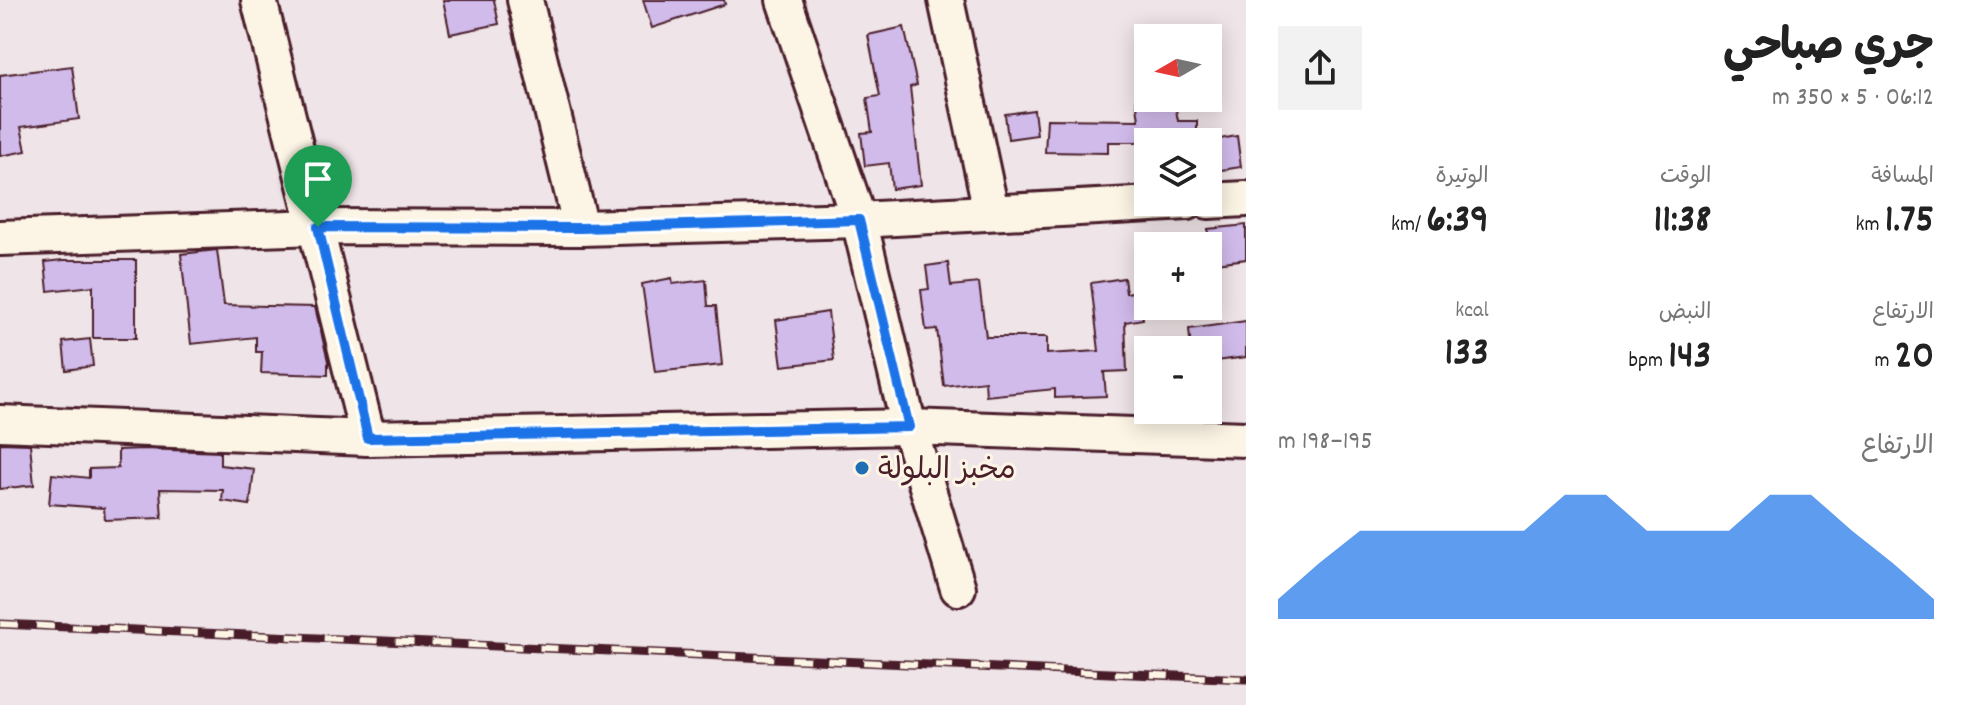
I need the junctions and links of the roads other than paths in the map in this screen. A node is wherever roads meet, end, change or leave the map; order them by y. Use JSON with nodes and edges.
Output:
{"nodes":[{"id":1,"x":259,"y":0,"type":"edge"},
{"id":2,"x":525,"y":0,"type":"edge"},
{"id":3,"x":784,"y":0,"type":"edge"},
{"id":4,"x":946,"y":0,"type":"edge"},
{"id":5,"x":1246,"y":199,"type":"edge"},
{"id":6,"x":1222,"y":200,"type":"edge"},
{"id":7,"x":1134,"y":204,"type":"edge"},
{"id":8,"x":991,"y":211,"type":"junction"},
{"id":9,"x":859,"y":220,"type":"junction"},
{"id":10,"x":318,"y":227,"type":"junction"},
{"id":11,"x":581,"y":228,"type":"junction"},
{"id":12,"x":0,"y":238,"type":"edge"},
{"id":13,"x":0,"y":423,"type":"edge"},
{"id":14,"x":909,"y":427,"type":"junction"},
{"id":15,"x":368,"y":438,"type":"junction"},
{"id":16,"x":1246,"y":439,"type":"edge"},
{"id":17,"x":958,"y":588,"type":"dead end"}],
"edges":[{"from":1,"to":10,"type":"street"},
{"from":2,"to":11,"type":"street"},
{"from":3,"to":9,"type":"street"},
{"from":4,"to":8,"type":"street"},
{"from":5,"to":6,"type":"street"},
{"from":7,"to":8,"type":"street"},
{"from":8,"to":9,"type":"street"},
{"from":9,"to":11,"type":"street"},
{"from":9,"to":14,"type":"street"},
{"from":10,"to":11,"type":"street"},
{"from":10,"to":12,"type":"street"},
{"from":10,"to":15,"type":"street"},
{"from":13,"to":15,"type":"street"},
{"from":14,"to":15,"type":"street"},
{"from":14,"to":16,"type":"street"},
{"from":14,"to":17,"type":"street"}]}
